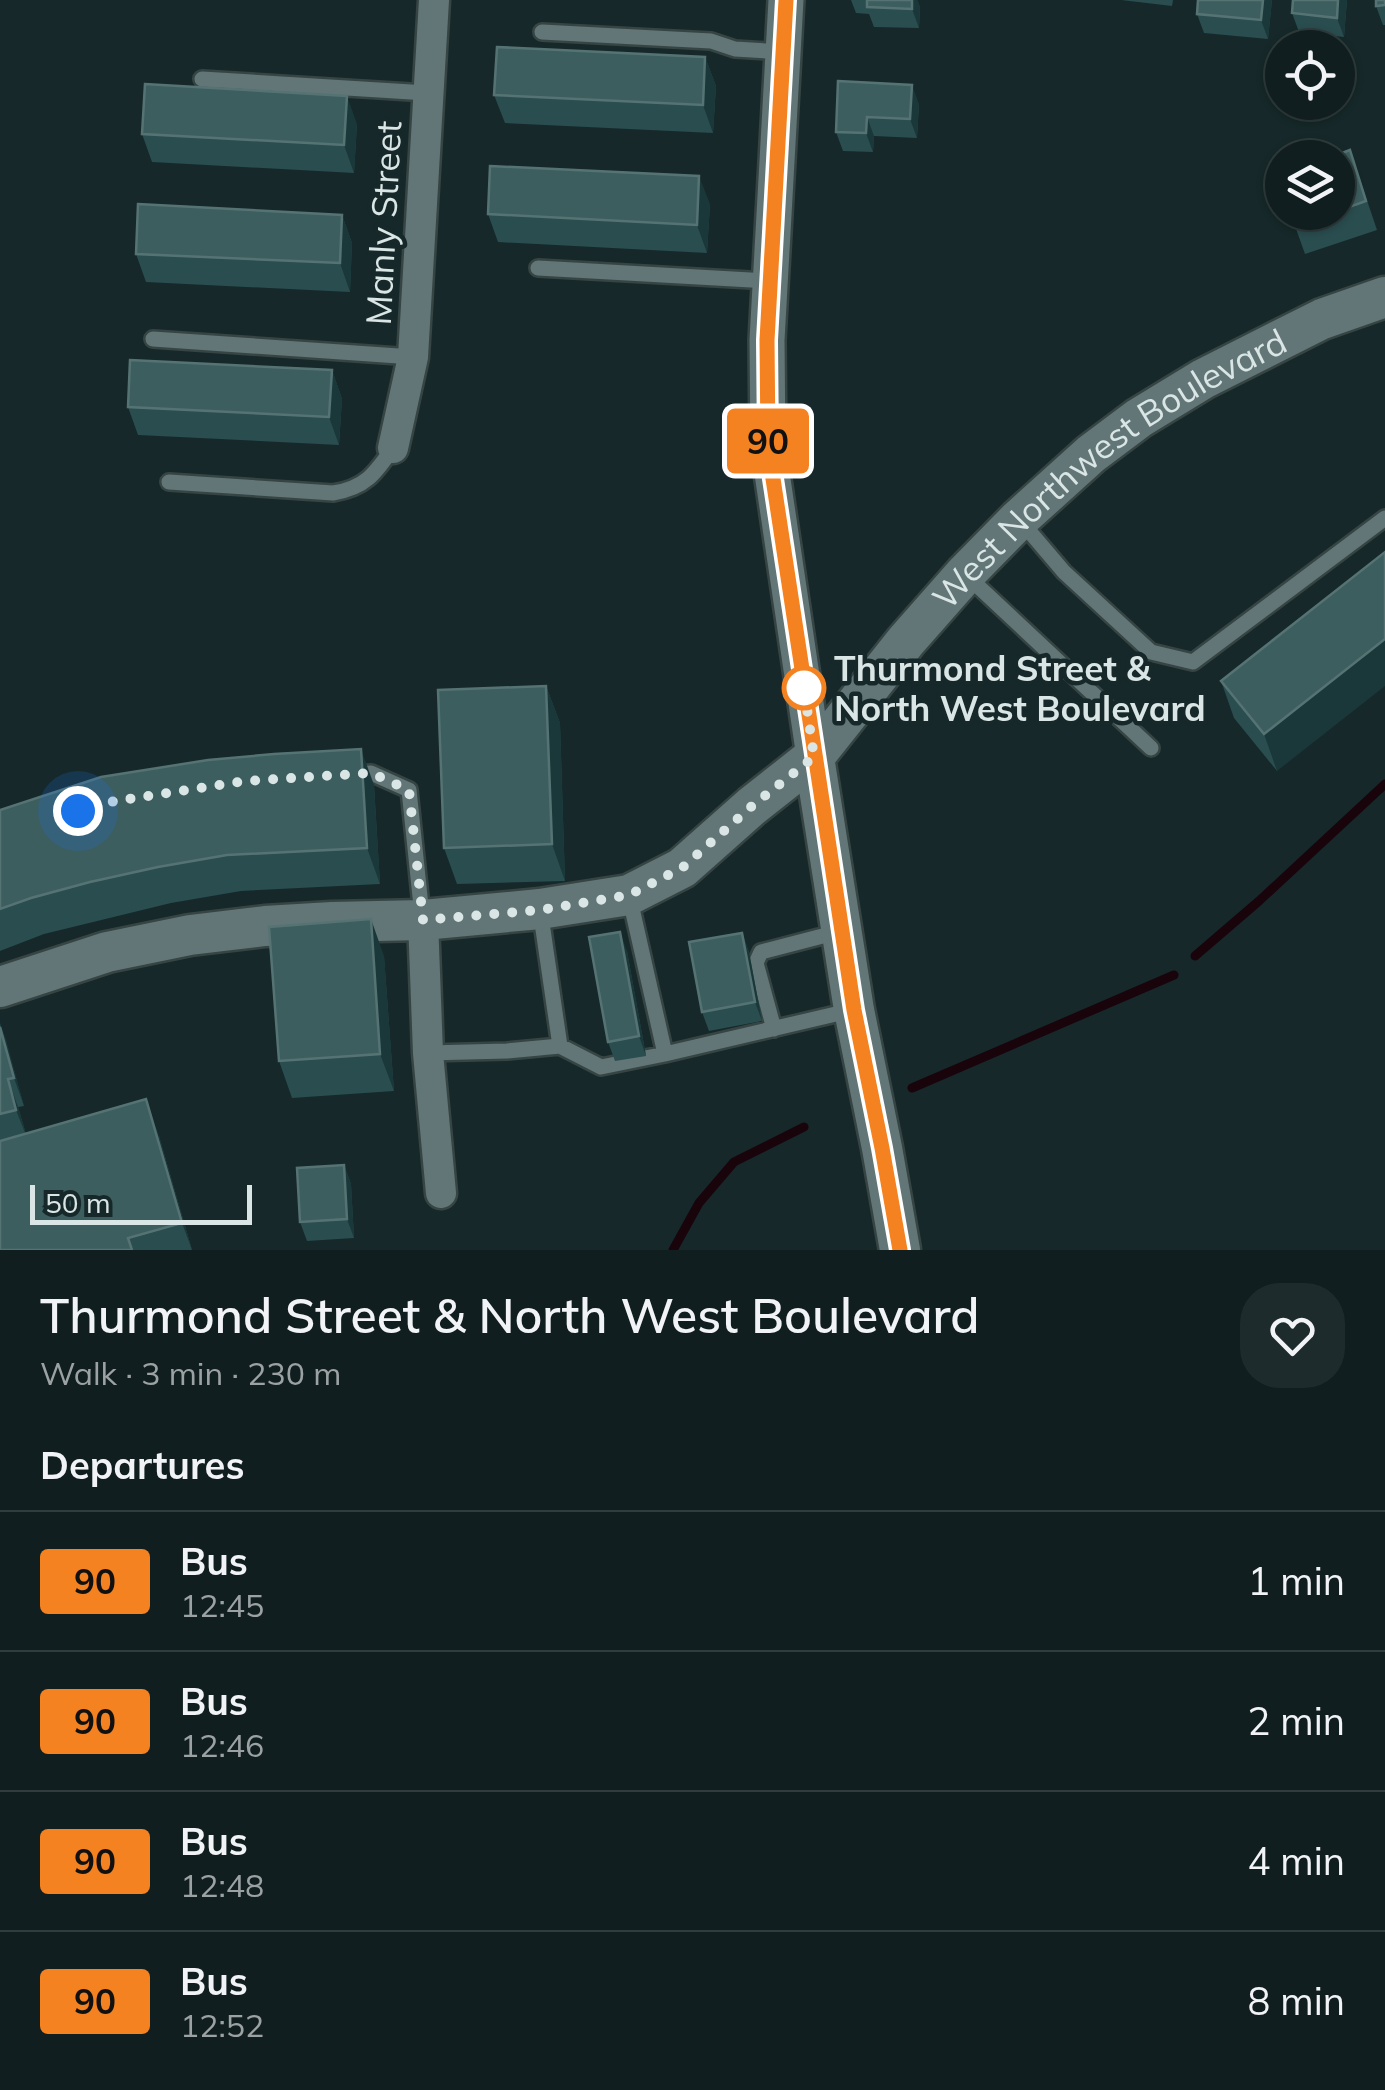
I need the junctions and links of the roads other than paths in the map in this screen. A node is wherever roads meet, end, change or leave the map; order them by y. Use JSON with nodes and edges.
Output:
{"nodes":[{"id":1,"x":434,"y":0,"type":"edge"},
{"id":2,"x":786,"y":0,"type":"edge"},
{"id":3,"x":542,"y":32,"type":"dead end"},
{"id":4,"x":783,"y":52,"type":"junction"},
{"id":5,"x":202,"y":79,"type":"dead end"},
{"id":6,"x":428,"y":92,"type":"junction"},
{"id":7,"x":538,"y":268,"type":"dead end"},
{"id":8,"x":770,"y":281,"type":"junction"},
{"id":9,"x":1385,"y":297,"type":"edge"},
{"id":10,"x":152,"y":340,"type":"dead end"},
{"id":11,"x":412,"y":357,"type":"junction"},
{"id":12,"x":392,"y":448,"type":"joint"},
{"id":13,"x":170,"y":482,"type":"dead end"},
{"id":14,"x":1385,"y":518,"type":"edge"},
{"id":15,"x":1019,"y":519,"type":"junction"},
{"id":16,"x":965,"y":574,"type":"junction"},
{"id":17,"x":1152,"y":748,"type":"dead end"},
{"id":18,"x":814,"y":757,"type":"junction"},
{"id":19,"x":335,"y":776,"type":"edge"},
{"id":20,"x":629,"y":895,"type":"junction"},
{"id":21,"x":540,"y":910,"type":"junction"},
{"id":22,"x":423,"y":920,"type":"junction"},
{"id":23,"x":842,"y":931,"type":"junction"},
{"id":24,"x":0,"y":987,"type":"edge"},
{"id":25,"x":854,"y":1010,"type":"junction"},
{"id":26,"x":774,"y":1029,"type":"junction"},
{"id":27,"x":560,"y":1046,"type":"junction"},
{"id":28,"x":428,"y":1053,"type":"junction"},
{"id":29,"x":665,"y":1054,"type":"junction"},
{"id":30,"x":441,"y":1193,"type":"dead end"},
{"id":31,"x":900,"y":1250,"type":"edge"}],
"edges":[{"from":1,"to":6,"type":"street","name":"Manly Street"},
{"from":2,"to":4,"type":"street"},
{"from":3,"to":4,"type":"lane"},
{"from":4,"to":8,"type":"street"},
{"from":5,"to":6,"type":"lane"},
{"from":6,"to":11,"type":"street","name":"Manly Street"},
{"from":7,"to":8,"type":"lane"},
{"from":8,"to":18,"type":"street"},
{"from":9,"to":15,"type":"main road","name":"West Northwest Boulevard"},
{"from":10,"to":11,"type":"lane"},
{"from":11,"to":12,"type":"street","name":"Manly Street"},
{"from":12,"to":13,"type":"lane"},
{"from":14,"to":15,"type":"lane"},
{"from":15,"to":16,"type":"main road","name":"West Northwest Boulevard"},
{"from":16,"to":17,"type":"lane"},
{"from":16,"to":18,"type":"main road","name":"West Northwest Boulevard"},
{"from":18,"to":20,"type":"main road","name":"West Northwest Boulevard"},
{"from":18,"to":23,"type":"main road"},
{"from":19,"to":22,"type":"lane"},
{"from":20,"to":21,"type":"main road","name":"West Northwest Boulevard"},
{"from":20,"to":29,"type":"lane"},
{"from":21,"to":22,"type":"main road","name":"West Northwest Boulevard"},
{"from":21,"to":27,"type":"lane"},
{"from":22,"to":24,"type":"main road","name":"West Northwest Boulevard"},
{"from":22,"to":28,"type":"street"},
{"from":23,"to":25,"type":"main road"},
{"from":23,"to":26,"type":"lane"},
{"from":25,"to":26,"type":"lane"},
{"from":25,"to":31,"type":"main road"},
{"from":26,"to":29,"type":"lane"},
{"from":27,"to":28,"type":"lane"},
{"from":27,"to":29,"type":"lane"},
{"from":28,"to":30,"type":"street"}]}
